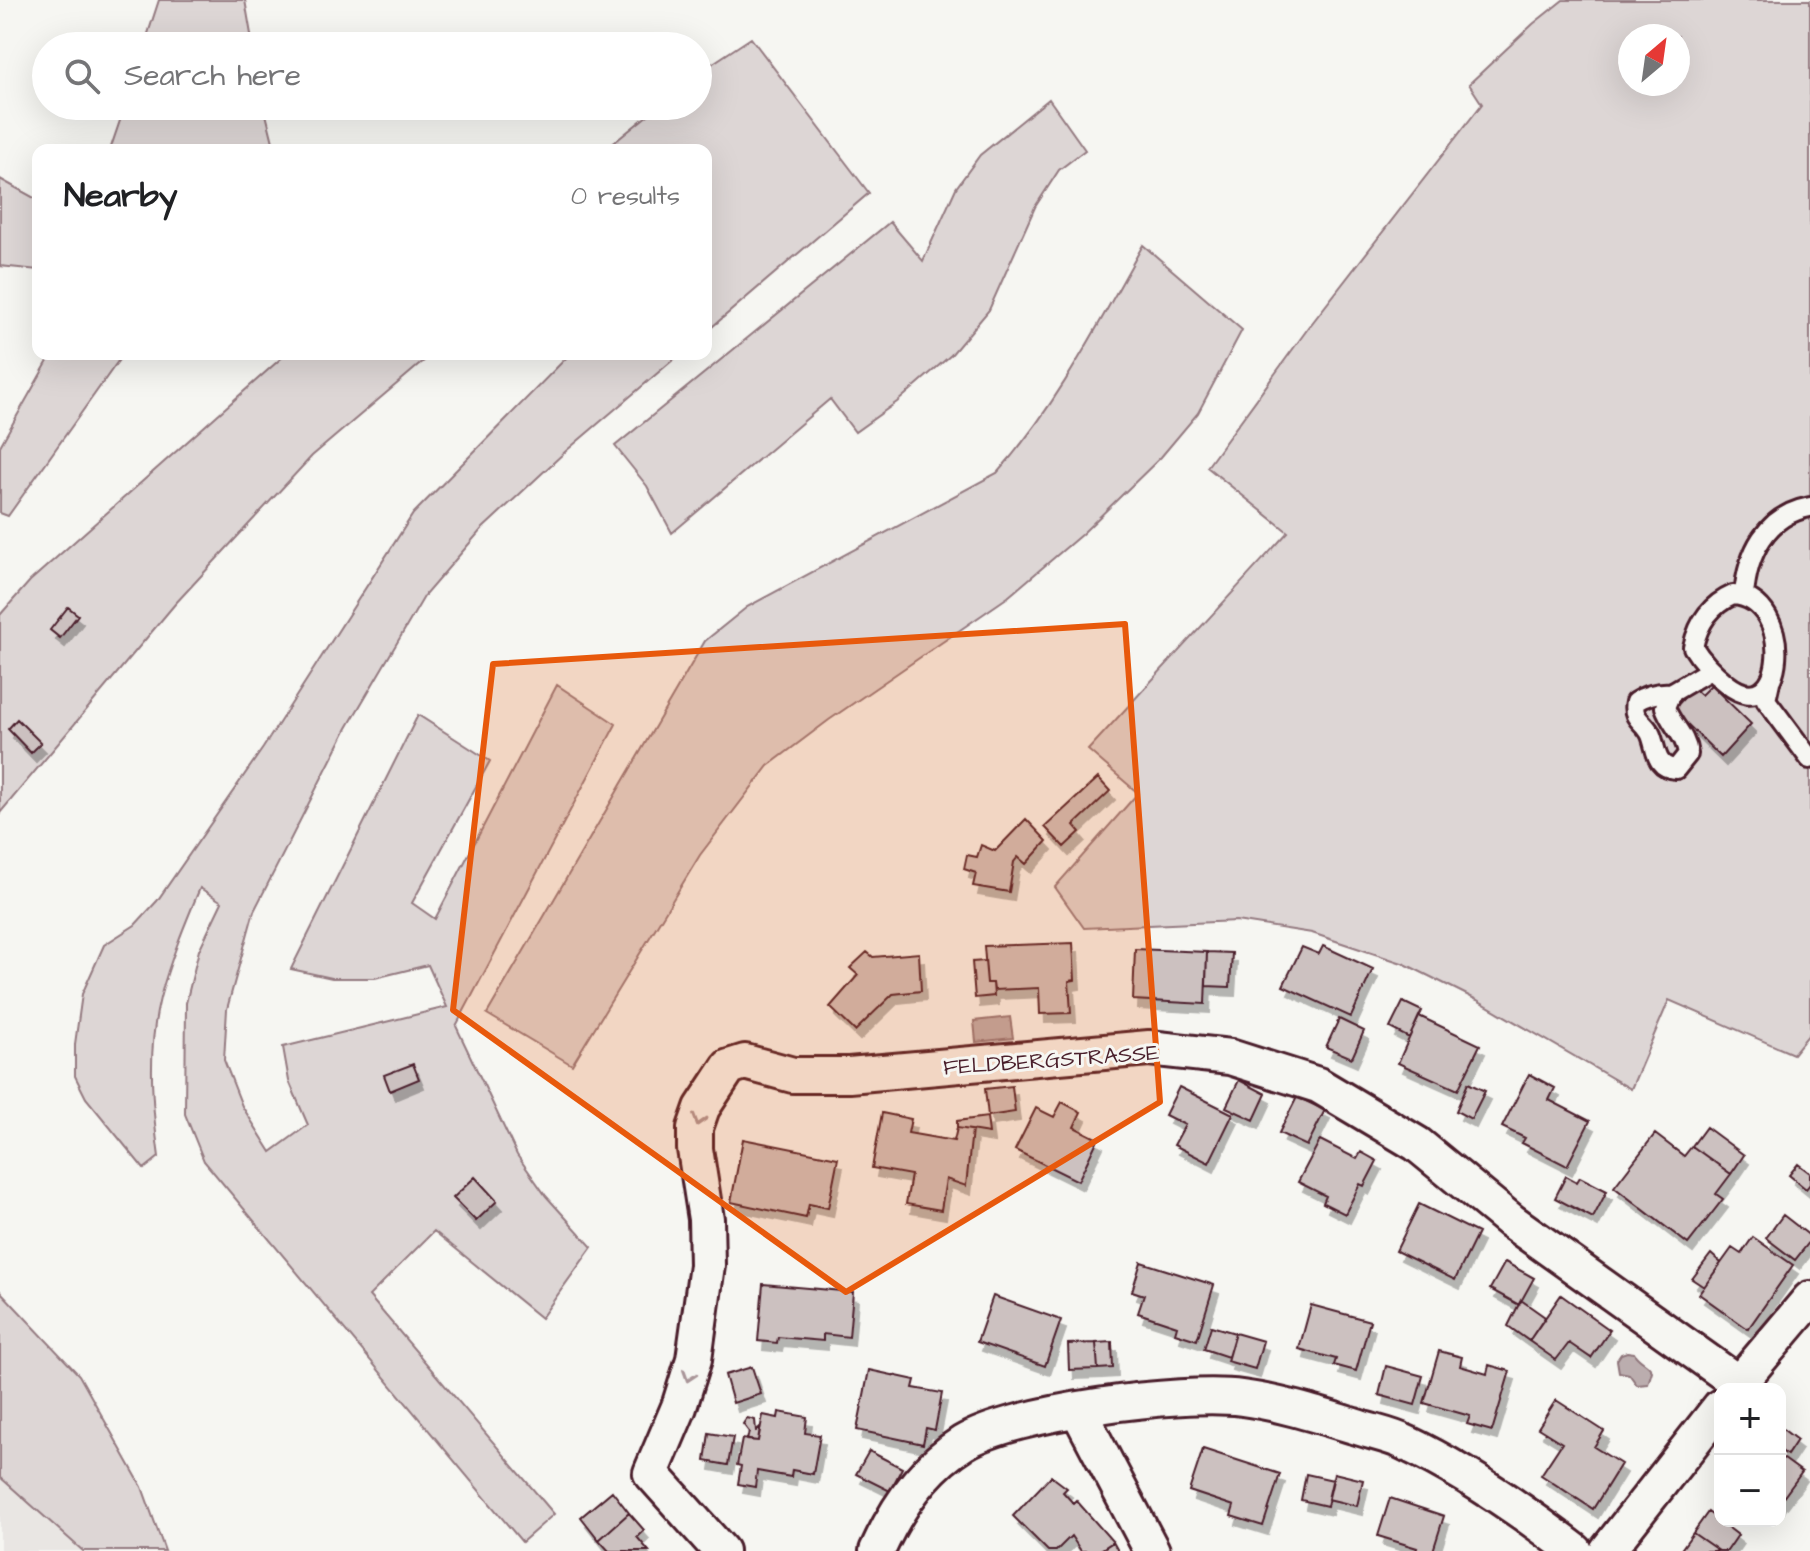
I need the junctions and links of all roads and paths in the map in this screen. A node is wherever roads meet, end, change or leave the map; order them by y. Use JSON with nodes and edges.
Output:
{"nodes":[{"id":1,"x":1810,"y":507,"type":"edge"},
{"id":2,"x":1744,"y":596,"type":"junction"},
{"id":3,"x":1710,"y":670,"type":"junction"},
{"id":4,"x":1770,"y":682,"type":"junction"},
{"id":5,"x":1671,"y":693,"type":"dead end"},
{"id":6,"x":1810,"y":759,"type":"edge"},
{"id":7,"x":1810,"y":1299,"type":"edge"},
{"id":8,"x":1718,"y":1383,"type":"edge"},
{"id":9,"x":1739,"y":1383,"type":"edge"},
{"id":10,"x":1078,"y":1410,"type":"junction"},
{"id":11,"x":1714,"y":1415,"type":"edge"},
{"id":12,"x":721,"y":1551,"type":"edge"},
{"id":13,"x":877,"y":1551,"type":"edge"},
{"id":14,"x":1152,"y":1551,"type":"edge"},
{"id":15,"x":1575,"y":1551,"type":"edge"},
{"id":16,"x":1607,"y":1551,"type":"edge"}],
"edges":[{"from":1,"to":2,"type":"lane"},
{"from":2,"to":3,"type":"lane"},
{"from":2,"to":4,"type":"lane"},
{"from":3,"to":4,"type":"lane"},
{"from":3,"to":5,"type":"lane"},
{"from":4,"to":6,"type":"lane"},
{"from":7,"to":9,"type":"street"},
{"from":8,"to":12,"type":"street","name":"FELDBERGSTRASSE","one_way":true},
{"from":10,"to":13,"type":"street"},
{"from":10,"to":14,"type":"street"},
{"from":10,"to":15,"type":"street"},
{"from":11,"to":16,"type":"street"}]}
